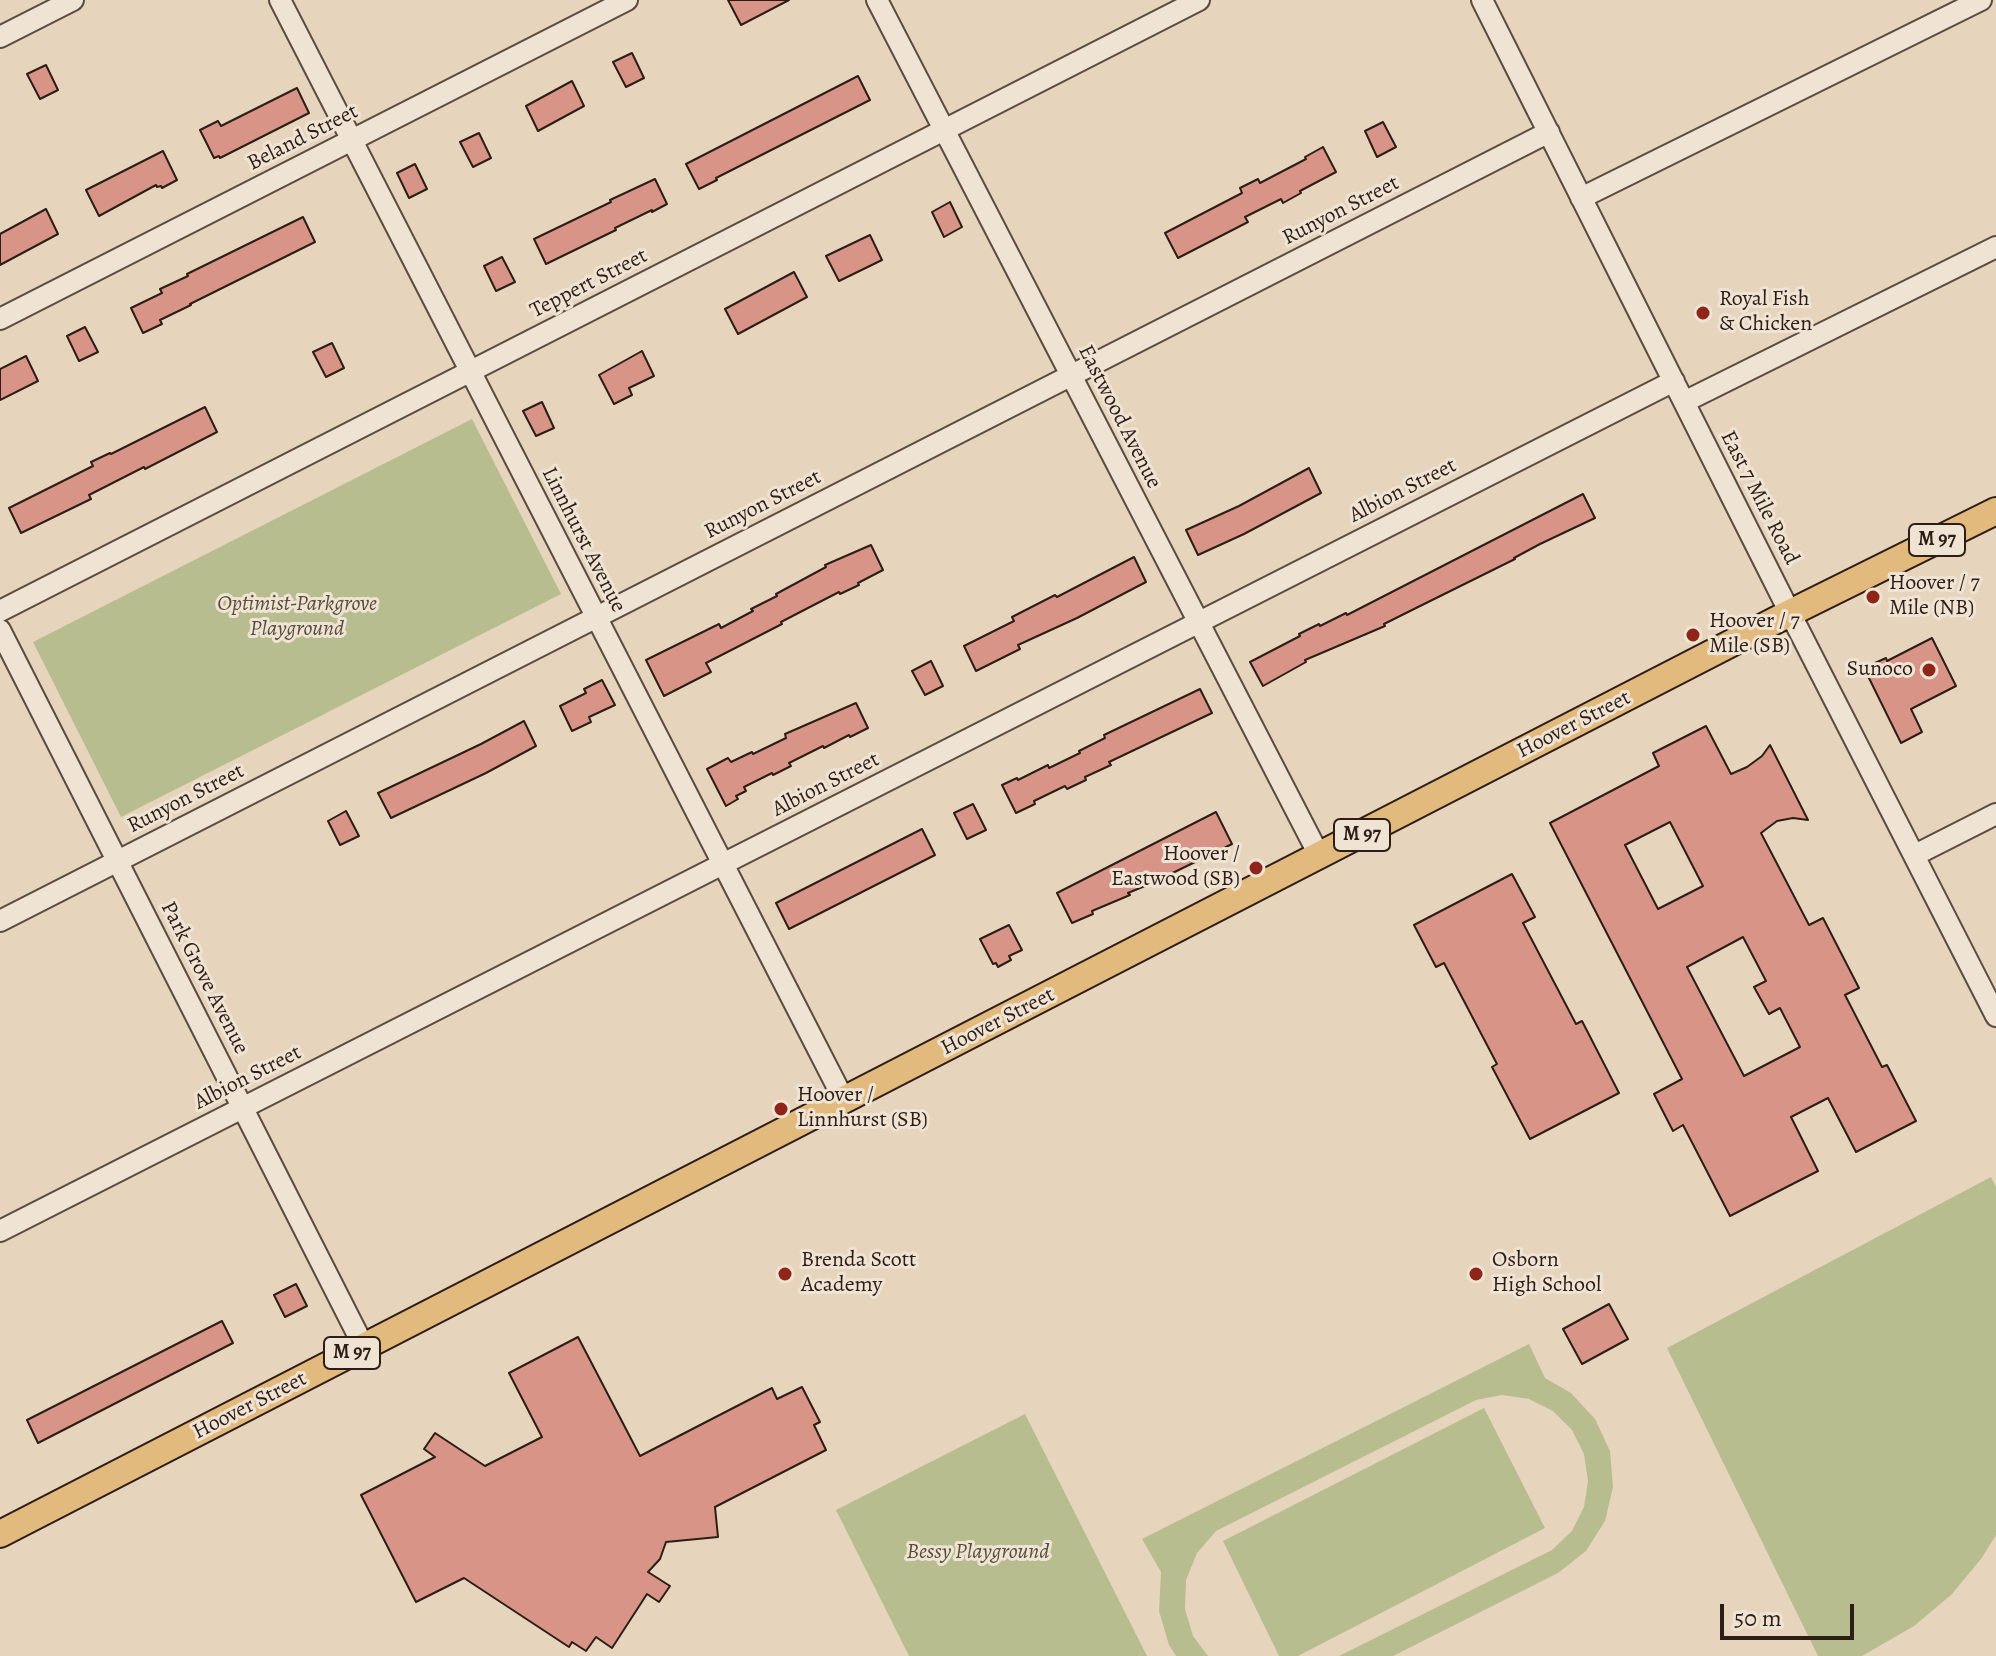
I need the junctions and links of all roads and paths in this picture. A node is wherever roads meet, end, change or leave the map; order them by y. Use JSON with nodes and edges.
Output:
{"nodes":[{"id":1,"x":73,"y":0,"type":"edge"},
{"id":2,"x":280,"y":0,"type":"edge"},
{"id":3,"x":627,"y":0,"type":"edge"},
{"id":4,"x":877,"y":0,"type":"edge"},
{"id":5,"x":1199,"y":0,"type":"edge"},
{"id":6,"x":1482,"y":0,"type":"edge"},
{"id":7,"x":1981,"y":0,"type":"edge"},
{"id":8,"x":0,"y":37,"type":"edge"},
{"id":9,"x":944,"y":130,"type":"junction"},
{"id":10,"x":1549,"y":132,"type":"junction"},
{"id":11,"x":351,"y":141,"type":"junction"},
{"id":12,"x":1581,"y":198,"type":"junction"},
{"id":13,"x":1996,"y":247,"type":"edge"},
{"id":14,"x":0,"y":319,"type":"edge"},
{"id":15,"x":470,"y":372,"type":"junction"},
{"id":16,"x":1071,"y":376,"type":"junction"},
{"id":17,"x":1674,"y":381,"type":"junction"},
{"id":18,"x":1684,"y":402,"type":"junction"},
{"id":19,"x":1996,"y":511,"type":"edge"},
{"id":20,"x":0,"y":611,"type":"edge"},
{"id":21,"x":1790,"y":613,"type":"junction"},
{"id":22,"x":596,"y":618,"type":"junction"},
{"id":23,"x":1198,"y":622,"type":"junction"},
{"id":24,"x":0,"y":630,"type":"edge"},
{"id":25,"x":1996,"y":814,"type":"edge"},
{"id":26,"x":1915,"y":855,"type":"junction"},
{"id":27,"x":1320,"y":857,"type":"junction"},
{"id":28,"x":117,"y":861,"type":"junction"},
{"id":29,"x":724,"y":864,"type":"junction"},
{"id":30,"x":0,"y":921,"type":"edge"},
{"id":31,"x":1996,"y":1016,"type":"edge"},
{"id":32,"x":844,"y":1100,"type":"junction"},
{"id":33,"x":243,"y":1108,"type":"junction"},
{"id":34,"x":0,"y":1231,"type":"edge"},
{"id":35,"x":364,"y":1347,"type":"junction"},
{"id":36,"x":0,"y":1534,"type":"edge"}],
"edges":[{"from":1,"to":8,"type":"street"},
{"from":2,"to":11,"type":"street","name":"Linnhurst Avenue"},
{"from":3,"to":11,"type":"street","name":"Beland Street"},
{"from":4,"to":9,"type":"street","name":"Eastwood Avenue"},
{"from":5,"to":9,"type":"street","name":"Teppert Street"},
{"from":6,"to":10,"type":"street","name":"East 7 Mile Road"},
{"from":7,"to":12,"type":"street"},
{"from":9,"to":15,"type":"street","name":"Teppert Street"},
{"from":9,"to":16,"type":"street","name":"Eastwood Avenue"},
{"from":10,"to":12,"type":"street","name":"East 7 Mile Road"},
{"from":10,"to":16,"type":"street","name":"Runyon Street"},
{"from":11,"to":14,"type":"street","name":"Beland Street"},
{"from":11,"to":15,"type":"street","name":"Linnhurst Avenue"},
{"from":12,"to":17,"type":"street","name":"East 7 Mile Road"},
{"from":13,"to":18,"type":"street"},
{"from":15,"to":20,"type":"street","name":"Teppert Street"},
{"from":15,"to":22,"type":"street","name":"Linnhurst Avenue"},
{"from":16,"to":22,"type":"street","name":"Runyon Street"},
{"from":16,"to":23,"type":"street","name":"Eastwood Avenue"},
{"from":17,"to":18,"type":"street","name":"East 7 Mile Road"},
{"from":17,"to":23,"type":"street","name":"Albion Street"},
{"from":18,"to":21,"type":"street","name":"East 7 Mile Road"},
{"from":19,"to":21,"type":"main road","name":"Hoover Street","number":"M 97"},
{"from":21,"to":26,"type":"street","name":"East 7 Mile Road"},
{"from":21,"to":27,"type":"main road","name":"Hoover Street","number":"M 97"},
{"from":22,"to":28,"type":"street","name":"Runyon Street"},
{"from":22,"to":29,"type":"street","name":"Linnhurst Avenue"},
{"from":23,"to":27,"type":"street","name":"Eastwood Avenue"},
{"from":23,"to":29,"type":"street","name":"Albion Street"},
{"from":24,"to":28,"type":"street","name":"Park Grove Avenue"},
{"from":25,"to":26,"type":"street"},
{"from":26,"to":31,"type":"street","name":"East 7 Mile Road"},
{"from":27,"to":32,"type":"main road","name":"Hoover Street","number":"M 97"},
{"from":28,"to":30,"type":"street","name":"Runyon Street"},
{"from":28,"to":33,"type":"street","name":"Park Grove Avenue"},
{"from":29,"to":32,"type":"street","name":"Linnhurst Avenue"},
{"from":29,"to":33,"type":"street","name":"Albion Street"},
{"from":32,"to":35,"type":"main road","name":"Hoover Street","number":"M 97"},
{"from":33,"to":34,"type":"street","name":"Albion Street"},
{"from":33,"to":35,"type":"street","name":"Park Grove Avenue"},
{"from":35,"to":36,"type":"main road","name":"Hoover Street","number":"M 97"}]}
